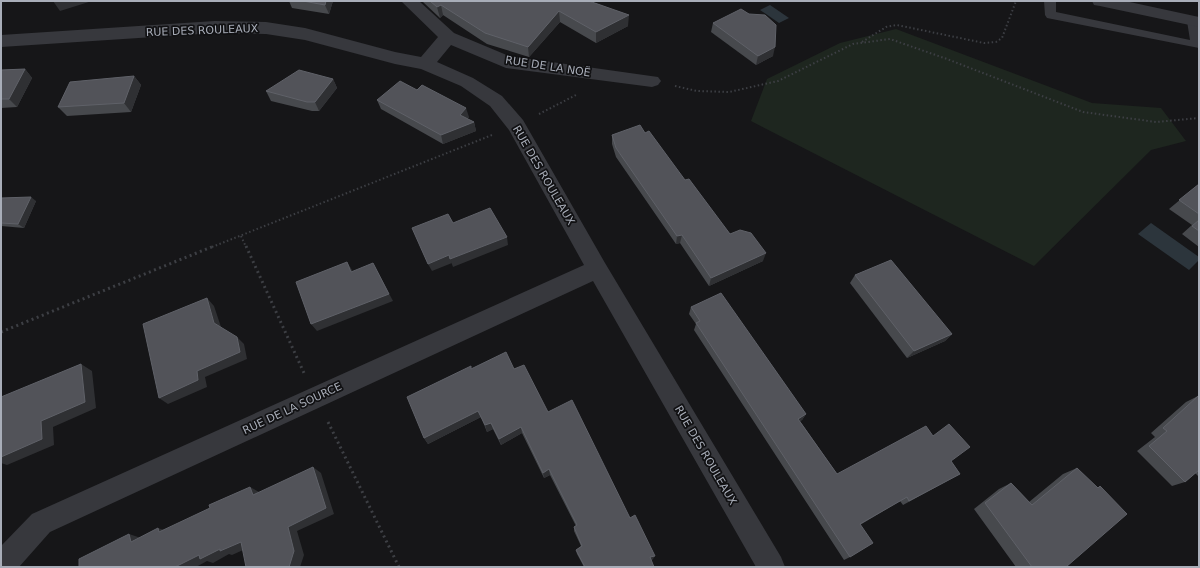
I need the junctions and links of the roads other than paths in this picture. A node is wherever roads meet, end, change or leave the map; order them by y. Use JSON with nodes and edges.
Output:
{"nodes":[{"id":1,"x":409,"y":1,"type":"edge"},
{"id":2,"x":1050,"y":1,"type":"edge"},
{"id":3,"x":1100,"y":1,"type":"edge"},
{"id":4,"x":1196,"y":21,"type":"edge"},
{"id":5,"x":448,"y":37,"type":"junction"},
{"id":6,"x":1,"y":41,"type":"edge"},
{"id":7,"x":425,"y":64,"type":"junction"},
{"id":8,"x":652,"y":81,"type":"road end"},
{"id":9,"x":597,"y":269,"type":"junction"},
{"id":10,"x":2,"y":567,"type":"edge"},
{"id":11,"x":771,"y":567,"type":"edge"}],
"edges":[{"from":1,"to":5,"type":"street","name":"RUE DE LA NOË"},
{"from":2,"to":4,"type":"lane"},
{"from":3,"to":4,"type":"street"},
{"from":5,"to":7,"type":"street"},
{"from":5,"to":8,"type":"street","name":"RUE DE LA NOË"},
{"from":6,"to":7,"type":"street","name":"RUE DES ROULEAUX"},
{"from":7,"to":9,"type":"street","name":"RUE DES ROULEAUX"},
{"from":9,"to":10,"type":"street","name":"RUE DE LA SOURCE"},
{"from":9,"to":11,"type":"street","name":"RUE DES ROULEAUX"}]}
